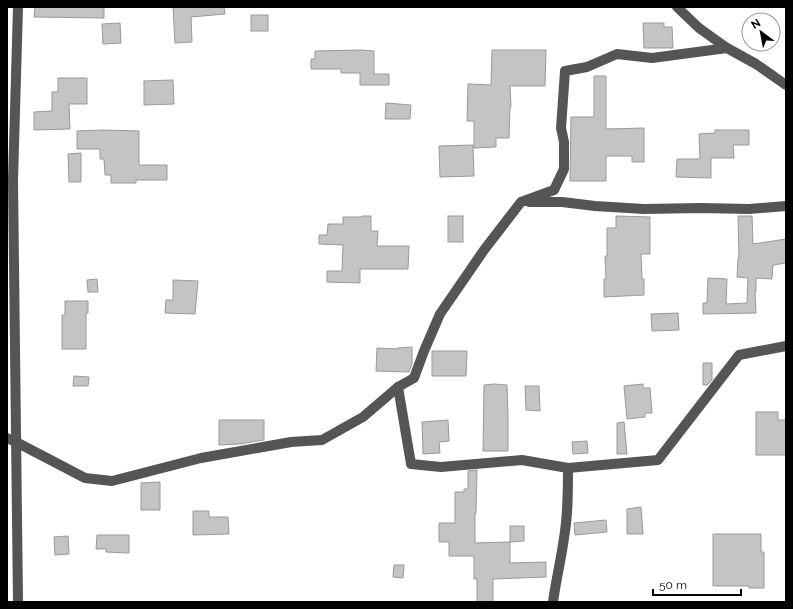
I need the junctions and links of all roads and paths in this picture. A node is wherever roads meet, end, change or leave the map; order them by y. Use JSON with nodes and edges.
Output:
{"nodes":[{"id":1,"x":18,"y":7,"type":"edge"},
{"id":2,"x":677,"y":7,"type":"edge"},
{"id":3,"x":727,"y":48,"type":"junction"},
{"id":4,"x":786,"y":85,"type":"edge"},
{"id":5,"x":521,"y":202,"type":"junction"},
{"id":6,"x":786,"y":206,"type":"edge"},
{"id":7,"x":10,"y":295,"type":"edge"},
{"id":8,"x":786,"y":346,"type":"edge"},
{"id":9,"x":398,"y":387,"type":"junction"},
{"id":10,"x":12,"y":440,"type":"edge"},
{"id":11,"x":568,"y":468,"type":"junction"},
{"id":12,"x":18,"y":602,"type":"edge"},
{"id":13,"x":553,"y":602,"type":"edge"}],
"edges":[{"from":1,"to":7,"type":"street"},
{"from":2,"to":3,"type":"street"},
{"from":3,"to":4,"type":"street"},
{"from":3,"to":5,"type":"street"},
{"from":5,"to":6,"type":"street"},
{"from":5,"to":9,"type":"street"},
{"from":7,"to":10,"type":"street"},
{"from":8,"to":11,"type":"street"},
{"from":9,"to":10,"type":"street"},
{"from":9,"to":11,"type":"street"},
{"from":10,"to":12,"type":"street"},
{"from":11,"to":13,"type":"street"}]}
